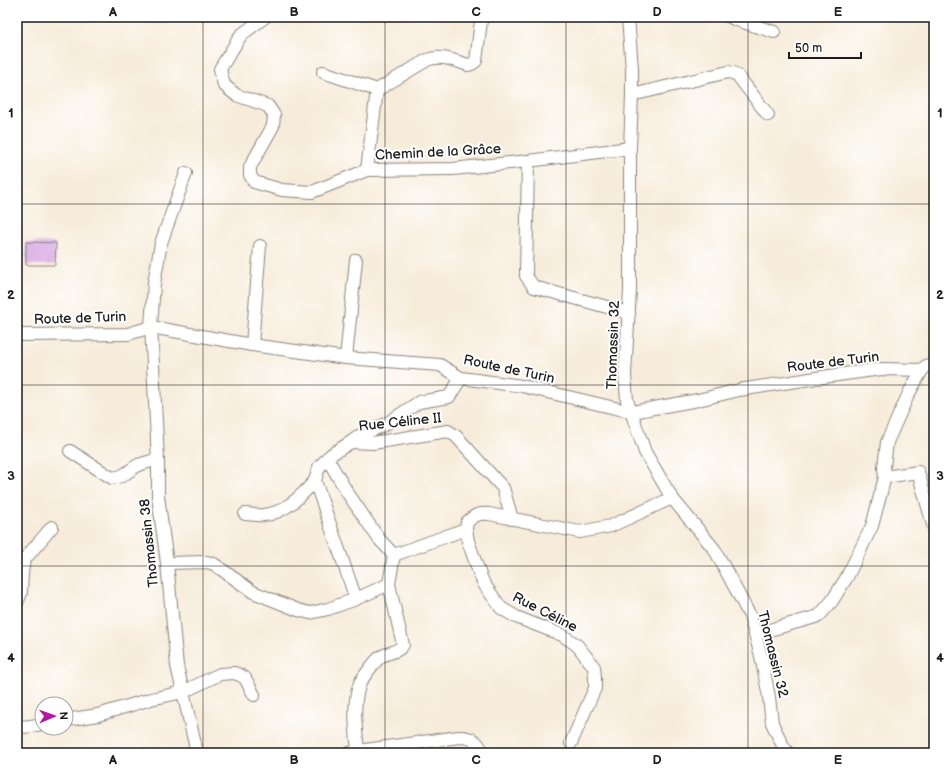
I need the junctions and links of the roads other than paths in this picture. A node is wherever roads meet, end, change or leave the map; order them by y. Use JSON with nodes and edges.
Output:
{"nodes":[{"id":1,"x":265,"y":17,"type":"edge"},
{"id":2,"x":480,"y":17,"type":"edge"},
{"id":3,"x":628,"y":17,"type":"edge"},
{"id":4,"x":730,"y":17,"type":"edge"},
{"id":5,"x":774,"y":32,"type":"dead end"},
{"id":6,"x":323,"y":72,"type":"dead end"},
{"id":7,"x":377,"y":90,"type":"junction"},
{"id":8,"x":632,"y":95,"type":"junction"},
{"id":9,"x":768,"y":115,"type":"dead end"},
{"id":10,"x":630,"y":148,"type":"junction"},
{"id":11,"x":528,"y":162,"type":"junction"},
{"id":12,"x":367,"y":170,"type":"junction"},
{"id":13,"x":186,"y":173,"type":"dead end"},
{"id":14,"x":260,"y":246,"type":"dead end"},
{"id":15,"x":356,"y":260,"type":"dead end"},
{"id":16,"x":629,"y":313,"type":"junction"},
{"id":17,"x":151,"y":327,"type":"junction"},
{"id":18,"x":17,"y":335,"type":"edge"},
{"id":19,"x":252,"y":345,"type":"junction"},
{"id":20,"x":346,"y":358,"type":"junction"},
{"id":21,"x":934,"y":363,"type":"edge"},
{"id":22,"x":922,"y":370,"type":"junction"},
{"id":23,"x":460,"y":378,"type":"junction"},
{"id":24,"x":632,"y":412,"type":"junction"},
{"id":25,"x":351,"y":442,"type":"junction"},
{"id":26,"x":70,"y":451,"type":"dead end"},
{"id":27,"x":328,"y":458,"type":"junction"},
{"id":28,"x":158,"y":459,"type":"junction"},
{"id":29,"x":885,"y":477,"type":"junction"},
{"id":30,"x":315,"y":481,"type":"junction"},
{"id":31,"x":672,"y":498,"type":"junction"},
{"id":32,"x":245,"y":514,"type":"dead end"},
{"id":33,"x":512,"y":519,"type":"junction"},
{"id":34,"x":52,"y":527,"type":"dead end"},
{"id":35,"x":934,"y":528,"type":"edge"},
{"id":36,"x":466,"y":529,"type":"junction"},
{"id":37,"x":394,"y":555,"type":"junction"},
{"id":38,"x":166,"y":563,"type":"junction"},
{"id":39,"x":389,"y":584,"type":"junction"},
{"id":40,"x":356,"y":599,"type":"junction"},
{"id":41,"x":17,"y":603,"type":"edge"},
{"id":42,"x":755,"y":634,"type":"junction"},
{"id":43,"x":183,"y":692,"type":"junction"},
{"id":44,"x":254,"y":695,"type":"dead end"},
{"id":45,"x":74,"y":719,"type":"edge"},
{"id":46,"x":17,"y":725,"type":"edge"},
{"id":47,"x":34,"y":725,"type":"edge"},
{"id":48,"x":571,"y":743,"type":"dead end"},
{"id":49,"x":354,"y":752,"type":"edge"},
{"id":50,"x":197,"y":753,"type":"edge"},
{"id":51,"x":483,"y":753,"type":"edge"},
{"id":52,"x":788,"y":753,"type":"edge"}],
"edges":[{"from":1,"to":12,"type":"street","name":"Chemin de la Grâce"},
{"from":2,"to":7,"type":"street"},
{"from":3,"to":8,"type":"street","name":"Thomassin 32"},
{"from":4,"to":5,"type":"street"},
{"from":6,"to":7,"type":"street"},
{"from":7,"to":12,"type":"street"},
{"from":8,"to":9,"type":"street"},
{"from":8,"to":10,"type":"street","name":"Thomassin 32"},
{"from":10,"to":11,"type":"street","name":"Chemin de la Grâce"},
{"from":10,"to":16,"type":"street","name":"Thomassin 32"},
{"from":11,"to":12,"type":"street","name":"Chemin de la Grâce"},
{"from":11,"to":16,"type":"street"},
{"from":13,"to":17,"type":"street","name":"Thomassin 38"},
{"from":14,"to":19,"type":"street"},
{"from":15,"to":20,"type":"street"},
{"from":16,"to":24,"type":"street","name":"Thomassin 32"},
{"from":17,"to":18,"type":"street","name":"Route de Turin"},
{"from":17,"to":19,"type":"street","name":"Route de Turin"},
{"from":17,"to":28,"type":"street","name":"Thomassin 38"},
{"from":19,"to":20,"type":"street","name":"Route de Turin"},
{"from":20,"to":23,"type":"street","name":"Route de Turin"},
{"from":21,"to":22,"type":"street"},
{"from":22,"to":24,"type":"street","name":"Route de Turin"},
{"from":22,"to":29,"type":"street"},
{"from":23,"to":24,"type":"street","name":"Route de Turin"},
{"from":23,"to":25,"type":"street"},
{"from":24,"to":31,"type":"street","name":"Thomassin 32"},
{"from":25,"to":27,"type":"street","name":"Rue Céline II"},
{"from":25,"to":33,"type":"street","name":"Rue Céline II"},
{"from":26,"to":28,"type":"street"},
{"from":27,"to":30,"type":"street","name":"Rue Céline II"},
{"from":27,"to":37,"type":"street"},
{"from":28,"to":38,"type":"street","name":"Thomassin 38"},
{"from":29,"to":35,"type":"street"},
{"from":29,"to":42,"type":"street"},
{"from":30,"to":32,"type":"street","name":"Rue Céline II"},
{"from":30,"to":40,"type":"street"},
{"from":31,"to":33,"type":"street"},
{"from":31,"to":42,"type":"street","name":"Thomassin 32"},
{"from":33,"to":36,"type":"street"},
{"from":34,"to":41,"type":"street"},
{"from":36,"to":37,"type":"street"},
{"from":36,"to":48,"type":"street","name":"Rue Céline"},
{"from":37,"to":39,"type":"street"},
{"from":38,"to":40,"type":"street"},
{"from":38,"to":43,"type":"street","name":"Thomassin 38"},
{"from":39,"to":40,"type":"street"},
{"from":39,"to":49,"type":"street"},
{"from":42,"to":52,"type":"street","name":"Thomassin 32"},
{"from":43,"to":44,"type":"street"},
{"from":43,"to":45,"type":"street"},
{"from":43,"to":50,"type":"street","name":"Thomassin 38"},
{"from":46,"to":47,"type":"street"},
{"from":49,"to":51,"type":"street"}]}
